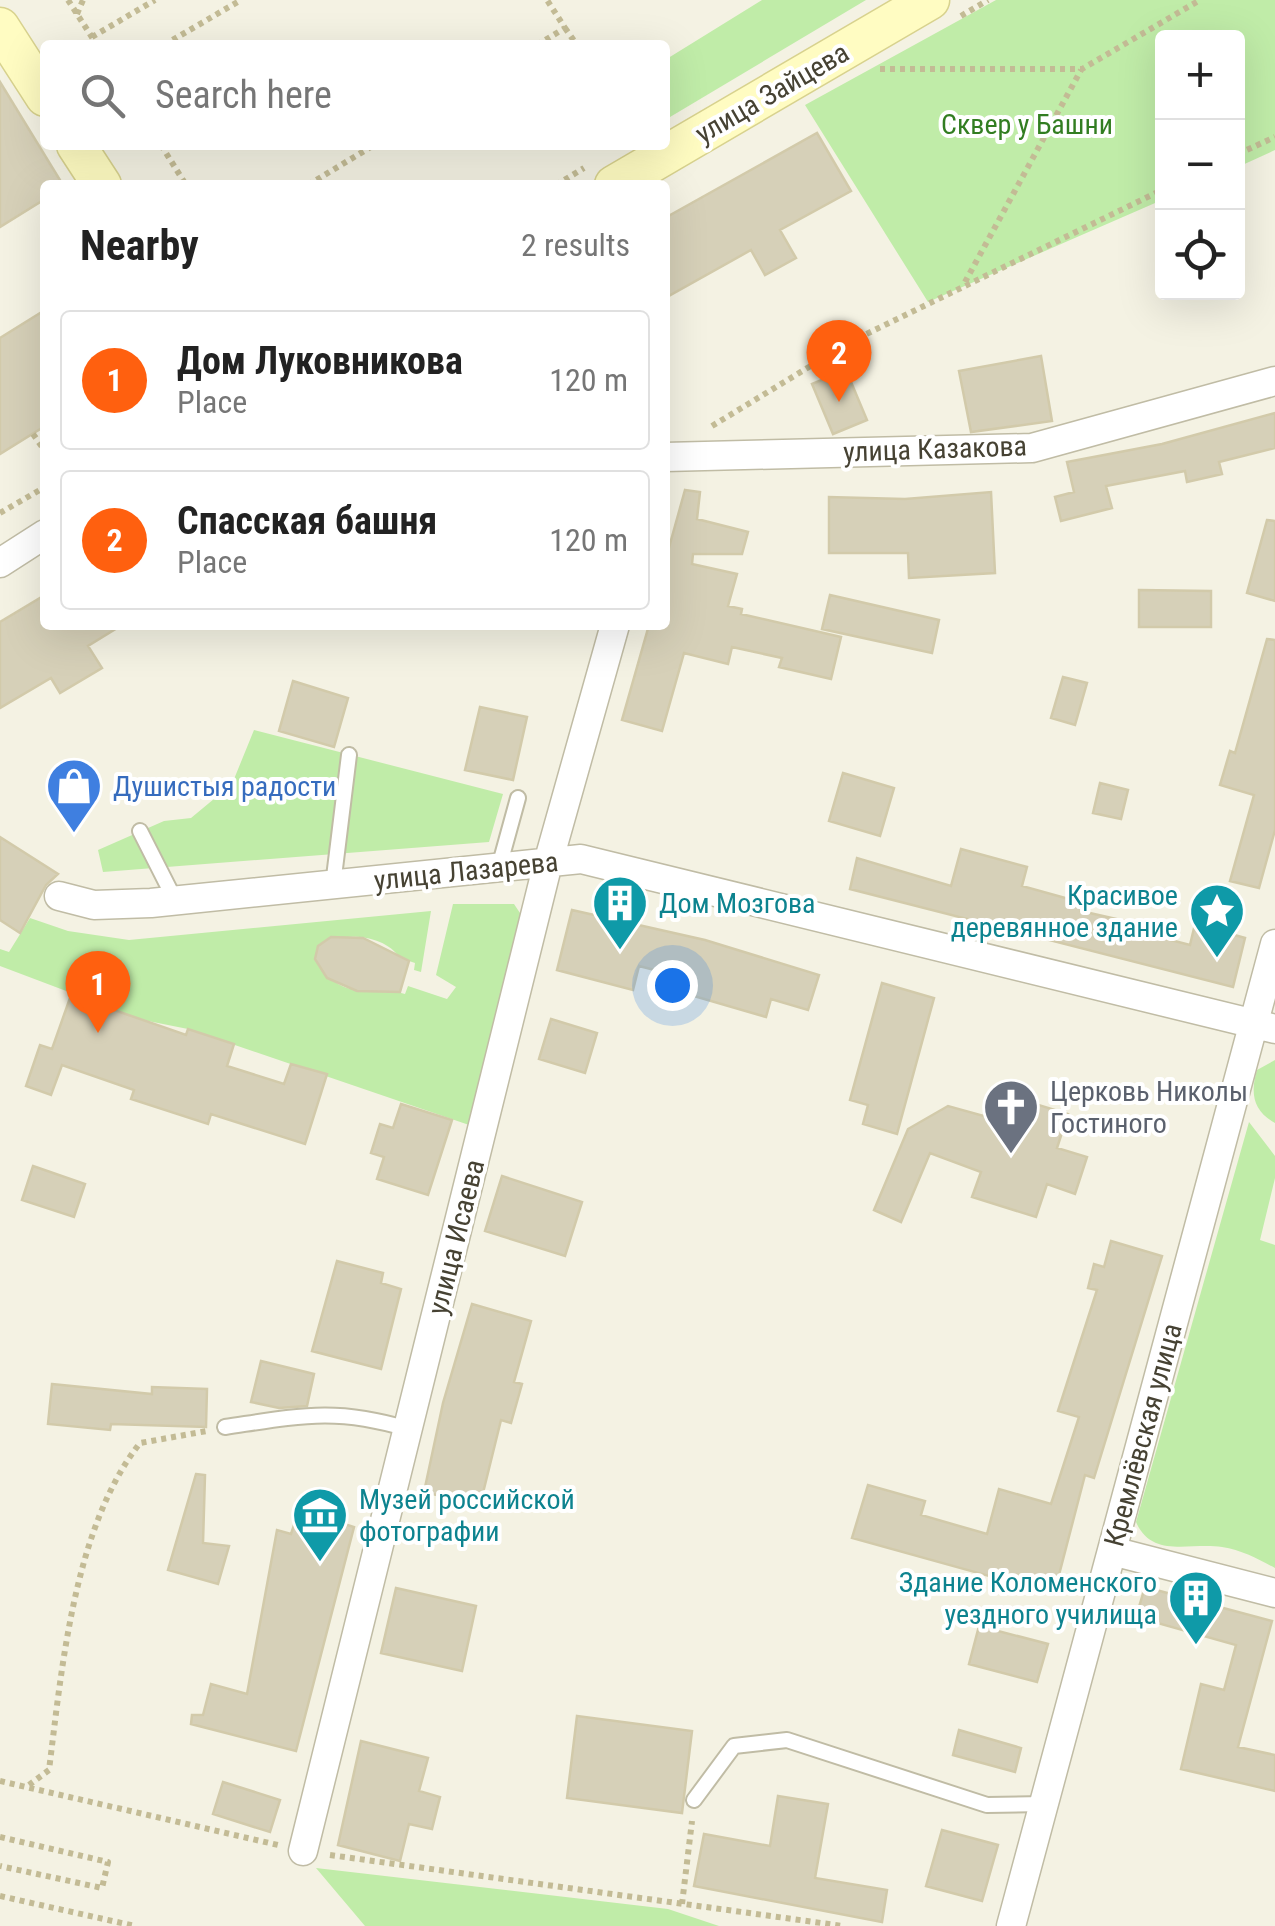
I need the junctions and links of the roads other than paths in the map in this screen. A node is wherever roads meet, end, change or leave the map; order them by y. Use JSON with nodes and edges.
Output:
{"nodes":[{"id":1,"x":930,"y":0,"type":"edge"},
{"id":2,"x":0,"y":27,"type":"edge"},
{"id":3,"x":40,"y":89,"type":"edge"},
{"id":4,"x":79,"y":150,"type":"edge"},
{"id":5,"x":99,"y":180,"type":"edge"},
{"id":6,"x":623,"y":180,"type":"edge"},
{"id":7,"x":1275,"y":381,"type":"edge"},
{"id":8,"x":670,"y":455,"type":"edge"},
{"id":9,"x":40,"y":537,"type":"edge"},
{"id":10,"x":0,"y":563,"type":"edge"},
{"id":11,"x":614,"y":630,"type":"edge"},
{"id":12,"x":349,"y":754,"type":"dead end"},
{"id":13,"x":518,"y":798,"type":"dead end"},
{"id":14,"x":140,"y":831,"type":"dead end"},
{"id":15,"x":548,"y":863,"type":"junction"},
{"id":16,"x":499,"y":868,"type":"junction"},
{"id":17,"x":333,"y":885,"type":"junction"},
{"id":18,"x":59,"y":896,"type":"dead end"},
{"id":19,"x":175,"y":900,"type":"junction"},
{"id":20,"x":1275,"y":944,"type":"edge"},
{"id":21,"x":1264,"y":1026,"type":"edge"},
{"id":22,"x":225,"y":1427,"type":"road end"},
{"id":23,"x":408,"y":1429,"type":"junction"},
{"id":24,"x":1112,"y":1552,"type":"junction"},
{"id":25,"x":1275,"y":1593,"type":"edge"},
{"id":26,"x":694,"y":1800,"type":"road end"},
{"id":27,"x":1044,"y":1804,"type":"junction"},
{"id":28,"x":304,"y":1851,"type":"road end"},
{"id":29,"x":1011,"y":1926,"type":"edge"}],
"edges":[{"from":1,"to":6,"type":"street","name":"улица Зайцева"},
{"from":2,"to":3,"type":"street"},
{"from":4,"to":5,"type":"street"},
{"from":7,"to":8,"type":"street","name":"улица Казакова"},
{"from":9,"to":10,"type":"street"},
{"from":11,"to":15,"type":"street","name":"улица Исаева"},
{"from":12,"to":17,"type":"lane"},
{"from":13,"to":16,"type":"lane"},
{"from":14,"to":19,"type":"lane"},
{"from":15,"to":16,"type":"street","name":"улица Лазарева"},
{"from":15,"to":21,"type":"street","name":"улица Лазарева"},
{"from":15,"to":23,"type":"street","name":"улица Исаева"},
{"from":16,"to":17,"type":"street","name":"улица Лазарева"},
{"from":17,"to":19,"type":"street","name":"улица Лазарева"},
{"from":18,"to":19,"type":"street","name":"улица Лазарева"},
{"from":20,"to":21,"type":"street","name":"Кремлёвская улица"},
{"from":21,"to":24,"type":"street","name":"Кремлёвская улица"},
{"from":22,"to":23,"type":"lane"},
{"from":23,"to":28,"type":"street","name":"улица Исаева"},
{"from":24,"to":25,"type":"street"},
{"from":24,"to":27,"type":"street","name":"Кремлёвская улица"},
{"from":26,"to":27,"type":"lane"},
{"from":27,"to":29,"type":"street","name":"Кремлёвская улица"}]}
